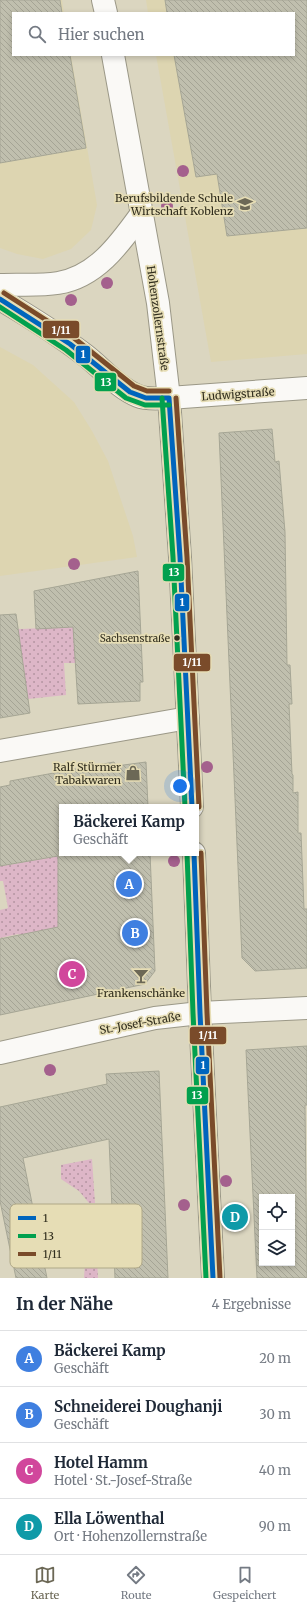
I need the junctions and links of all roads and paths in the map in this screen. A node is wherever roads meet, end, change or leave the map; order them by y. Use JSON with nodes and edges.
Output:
{"nodes":[{"id":1,"x":104,"y":0,"type":"edge"},
{"id":2,"x":106,"y":12,"type":"edge"},
{"id":3,"x":113,"y":56,"type":"edge"},
{"id":4,"x":142,"y":213,"type":"junction"},
{"id":5,"x":0,"y":285,"type":"edge"},
{"id":6,"x":0,"y":299,"type":"edge"},
{"id":7,"x":307,"y":388,"type":"edge"},
{"id":8,"x":169,"y":398,"type":"junction"},
{"id":9,"x":188,"y":718,"type":"junction"},
{"id":10,"x":0,"y":751,"type":"edge"},
{"id":11,"x":192,"y":804,"type":"edge"},
{"id":12,"x":194,"y":856,"type":"edge"},
{"id":13,"x":307,"y":1008,"type":"edge"},
{"id":14,"x":200,"y":1013,"type":"junction"},
{"id":15,"x":0,"y":1053,"type":"edge"},
{"id":16,"x":213,"y":1278,"type":"edge"}],
"edges":[{"from":1,"to":2,"type":"street"},
{"from":3,"to":4,"type":"street","name":"Hohenzollernstraße"},
{"from":4,"to":5,"type":"street"},
{"from":4,"to":8,"type":"street","name":"Hohenzollernstraße"},
{"from":6,"to":8,"type":"street","name":"Ludwigstraße"},
{"from":7,"to":8,"type":"street","name":"Ludwigstraße"},
{"from":8,"to":9,"type":"street","name":"Hohenzollernstraße"},
{"from":9,"to":10,"type":"street"},
{"from":9,"to":11,"type":"street","name":"Hohenzollernstraße"},
{"from":12,"to":14,"type":"street"},
{"from":13,"to":14,"type":"street","name":"St.-Josef-Straße"},
{"from":14,"to":15,"type":"street","name":"St.-Josef-Straße"},
{"from":14,"to":16,"type":"street"}]}
